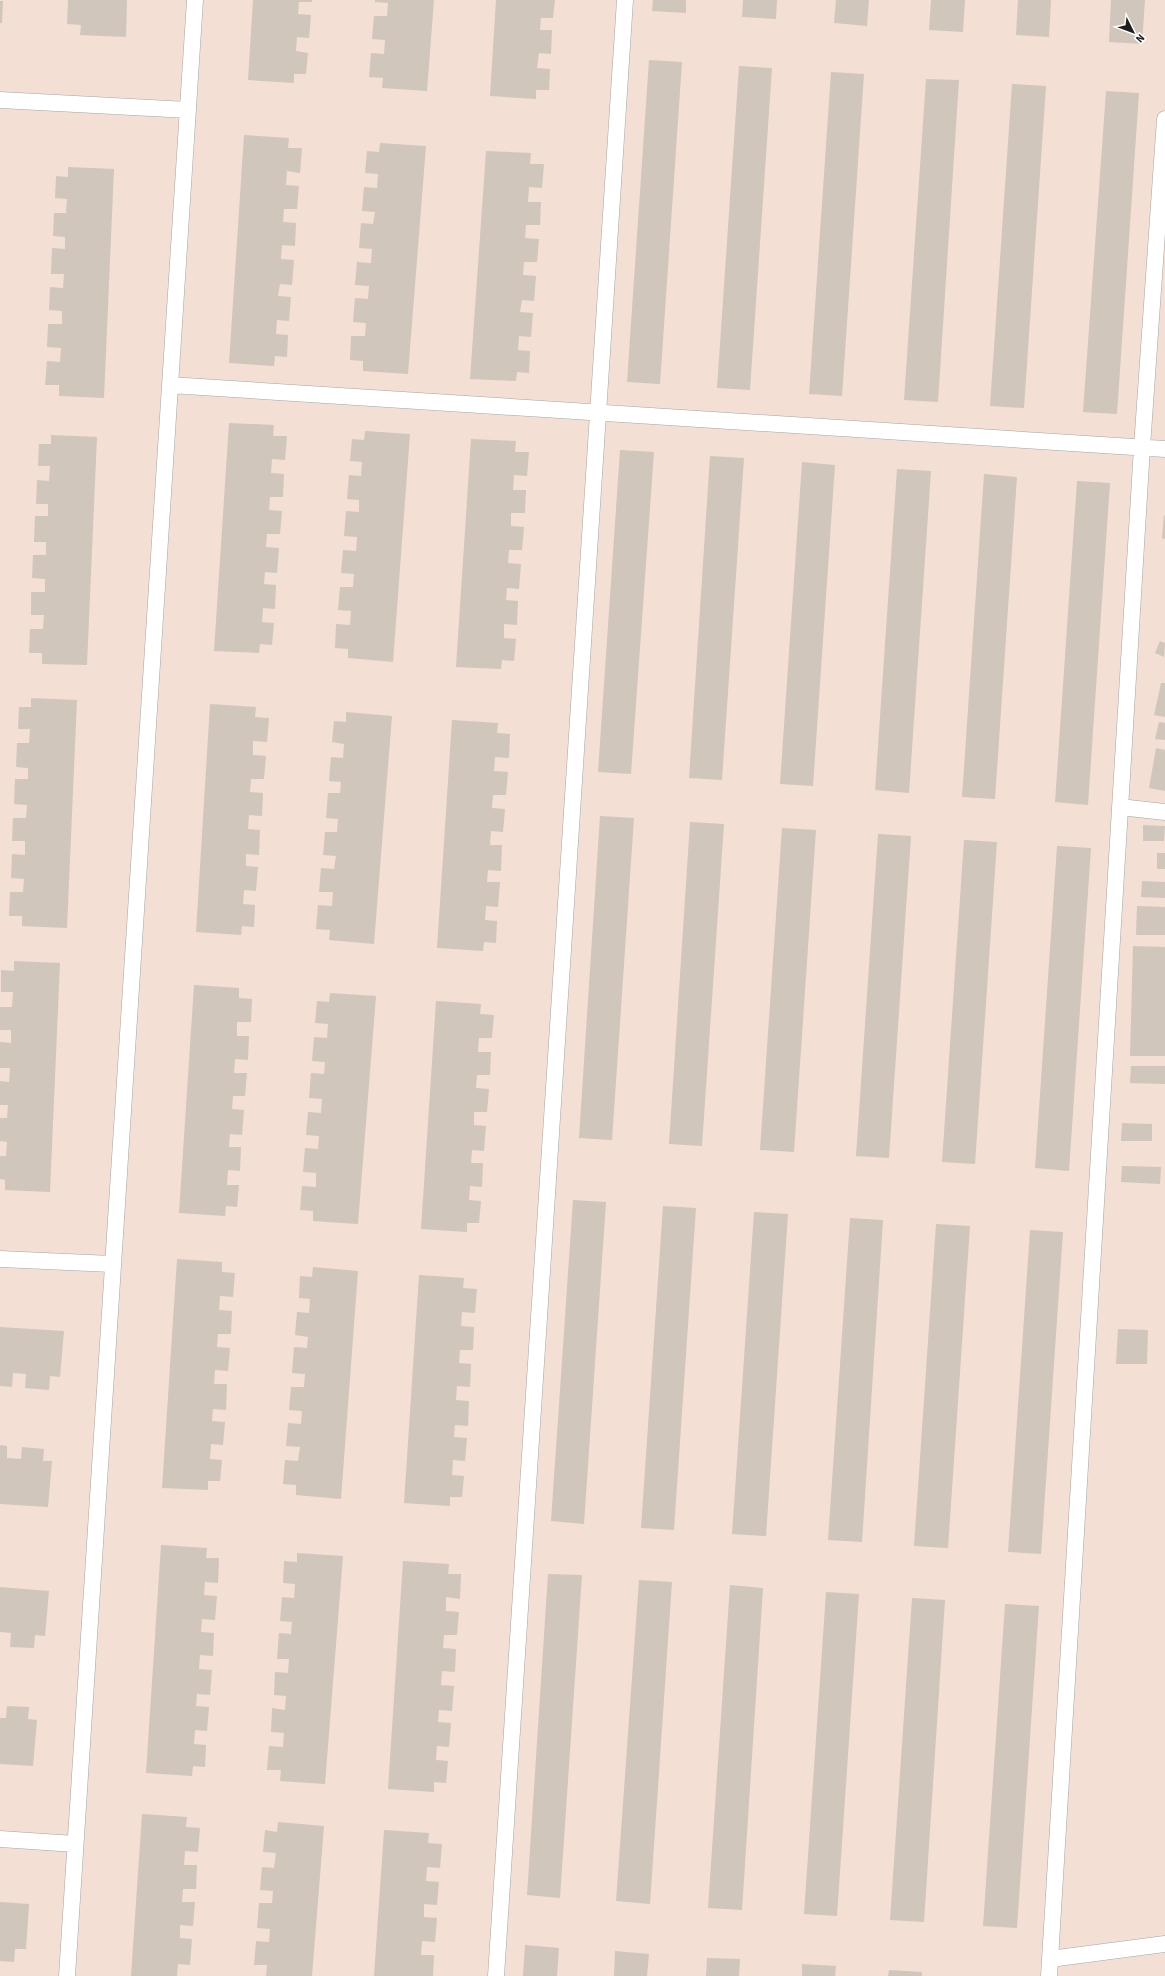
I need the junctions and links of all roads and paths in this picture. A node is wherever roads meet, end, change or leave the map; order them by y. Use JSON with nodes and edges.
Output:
{"nodes":[{"id":1,"x":195,"y":0,"type":"edge"},
{"id":2,"x":626,"y":0,"type":"edge"},
{"id":3,"x":0,"y":100,"type":"edge"},
{"id":4,"x":188,"y":110,"type":"junction"},
{"id":5,"x":1165,"y":119,"type":"edge"},
{"id":6,"x":170,"y":385,"type":"junction"},
{"id":7,"x":598,"y":412,"type":"junction"},
{"id":8,"x":1142,"y":447,"type":"junction"},
{"id":9,"x":1165,"y":449,"type":"edge"},
{"id":10,"x":1120,"y":807,"type":"junction"},
{"id":11,"x":1165,"y":812,"type":"edge"},
{"id":12,"x":0,"y":1259,"type":"edge"},
{"id":13,"x":112,"y":1264,"type":"junction"},
{"id":14,"x":0,"y":1839,"type":"edge"},
{"id":15,"x":75,"y":1844,"type":"junction"},
{"id":16,"x":1165,"y":1944,"type":"edge"},
{"id":17,"x":1050,"y":1959,"type":"junction"},
{"id":18,"x":67,"y":1976,"type":"edge"},
{"id":19,"x":496,"y":1976,"type":"edge"},
{"id":20,"x":1050,"y":1976,"type":"edge"}],
"edges":[{"from":1,"to":4,"type":"lane"},
{"from":2,"to":7,"type":"lane"},
{"from":3,"to":4,"type":"lane"},
{"from":4,"to":6,"type":"lane"},
{"from":5,"to":8,"type":"lane"},
{"from":6,"to":7,"type":"lane"},
{"from":6,"to":13,"type":"lane"},
{"from":7,"to":8,"type":"lane"},
{"from":7,"to":19,"type":"lane"},
{"from":8,"to":9,"type":"lane"},
{"from":8,"to":10,"type":"lane"},
{"from":10,"to":11,"type":"lane"},
{"from":10,"to":17,"type":"lane"},
{"from":12,"to":13,"type":"lane"},
{"from":13,"to":15,"type":"lane"},
{"from":14,"to":15,"type":"lane"},
{"from":15,"to":18,"type":"lane"},
{"from":16,"to":17,"type":"lane"},
{"from":17,"to":20,"type":"lane"}]}
